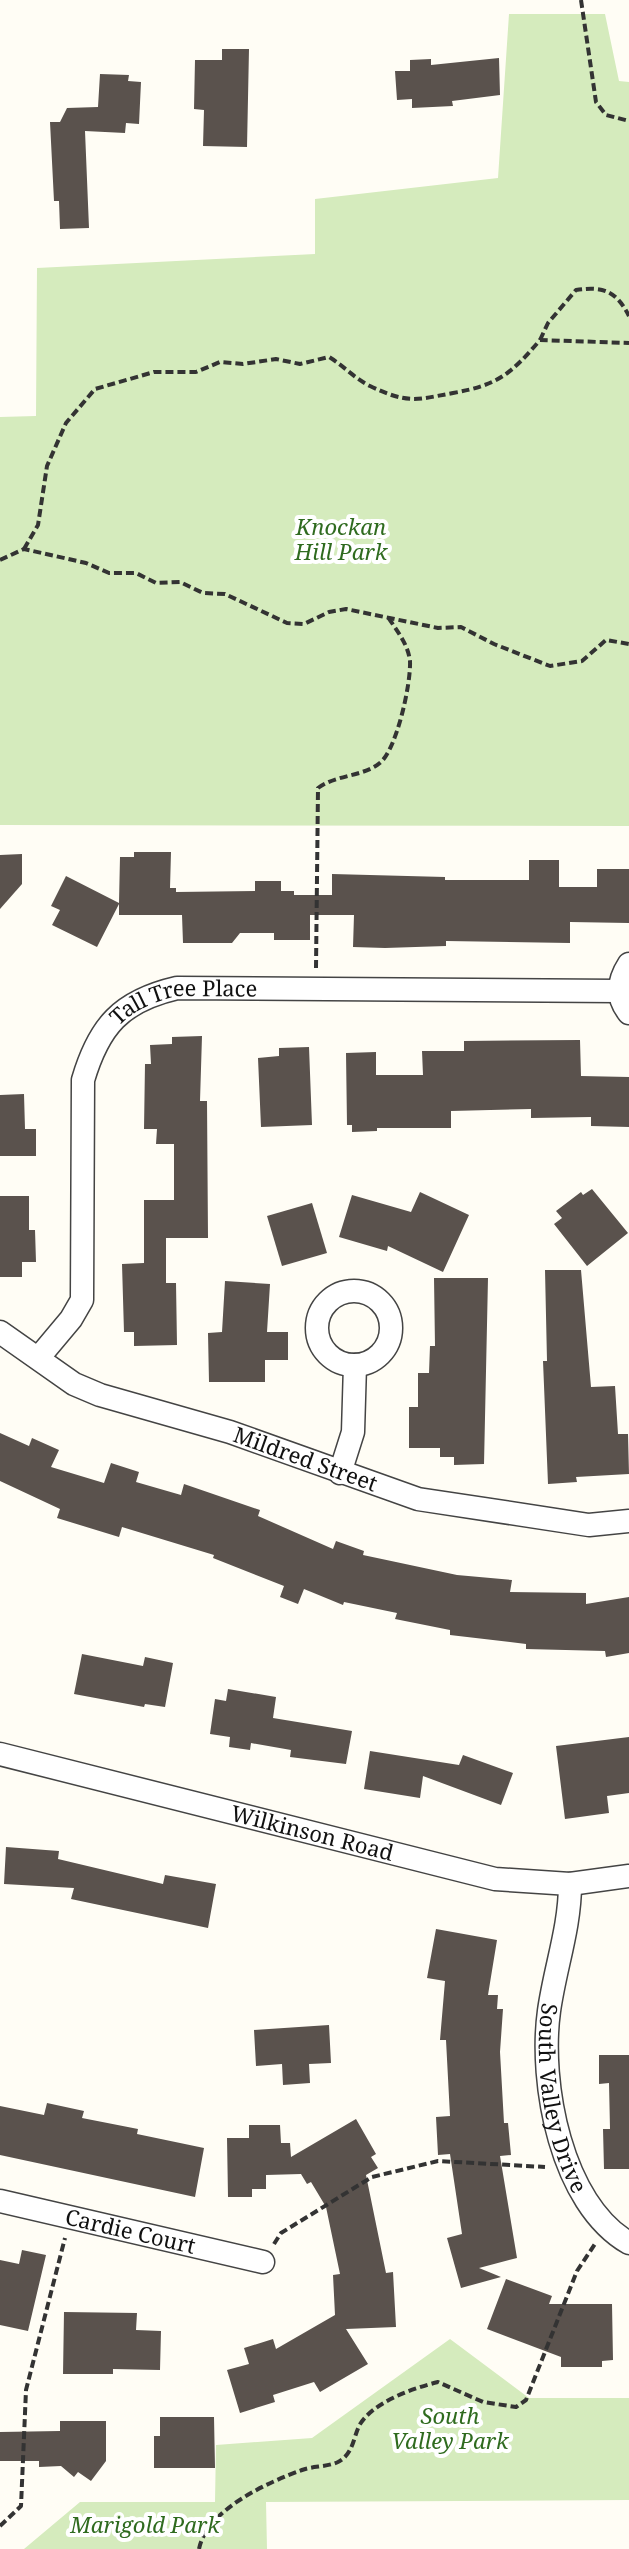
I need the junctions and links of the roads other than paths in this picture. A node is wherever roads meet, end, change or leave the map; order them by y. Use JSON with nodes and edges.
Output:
{"nodes":[{"id":1,"x":629,"y":964,"type":"edge"},
{"id":2,"x":619,"y":991,"type":"junction"},
{"id":3,"x":629,"y":1013,"type":"edge"},
{"id":4,"x":0,"y":1332,"type":"edge"},
{"id":5,"x":40,"y":1356,"type":"junction"},
{"id":6,"x":355,"y":1365,"type":"dead end"},
{"id":7,"x":340,"y":1473,"type":"junction"},
{"id":8,"x":629,"y":1521,"type":"edge"},
{"id":9,"x":0,"y":1754,"type":"edge"},
{"id":10,"x":629,"y":1876,"type":"edge"},
{"id":11,"x":570,"y":1884,"type":"junction"},
{"id":12,"x":0,"y":2201,"type":"edge"},
{"id":13,"x":629,"y":2243,"type":"edge"},
{"id":14,"x":263,"y":2262,"type":"road end"}],
"edges":[{"from":1,"to":2,"type":"street"},
{"from":2,"to":3,"type":"street"},
{"from":2,"to":5,"type":"street","name":"Tall Tree Place"},
{"from":4,"to":5,"type":"street","name":"Mildred Street"},
{"from":5,"to":7,"type":"street","name":"Mildred Street"},
{"from":6,"to":7,"type":"street"},
{"from":7,"to":8,"type":"street","name":"Mildred Street"},
{"from":9,"to":11,"type":"street","name":"Wilkinson Road"},
{"from":10,"to":11,"type":"street","name":"Wilkinson Road"},
{"from":11,"to":13,"type":"street","name":"South Valley Drive"},
{"from":12,"to":14,"type":"street","name":"Cardie Court"}]}
